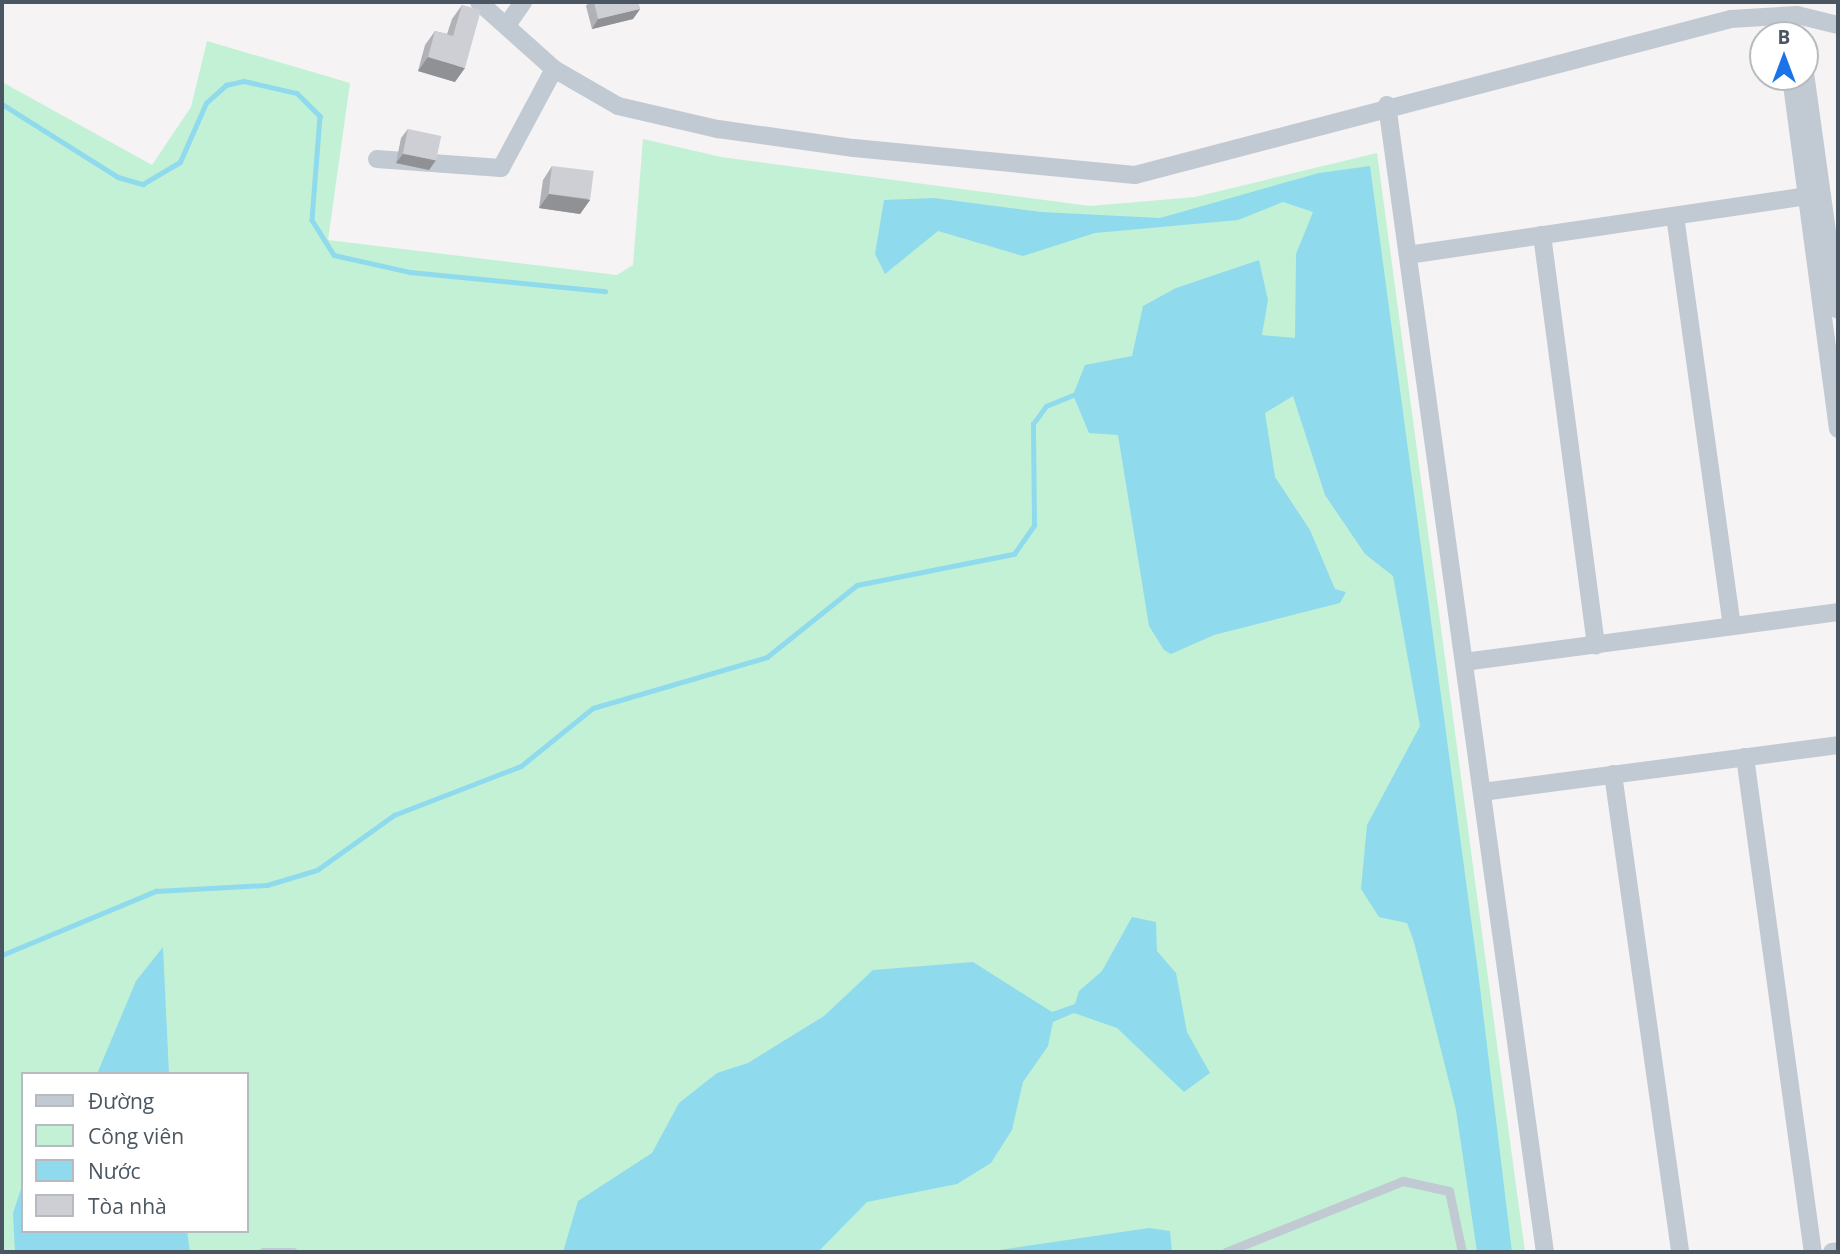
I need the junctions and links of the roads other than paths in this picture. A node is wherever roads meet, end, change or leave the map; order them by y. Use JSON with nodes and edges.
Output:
{"nodes":[{"id":1,"x":479,"y":2,"type":"edge"},
{"id":2,"x":523,"y":2,"type":"edge"},
{"id":3,"x":1790,"y":16,"type":"junction"},
{"id":4,"x":1789,"y":21,"type":"edge"},
{"id":5,"x":1793,"y":21,"type":"edge"},
{"id":6,"x":507,"y":25,"type":"junction"},
{"id":7,"x":1838,"y":25,"type":"edge"},
{"id":8,"x":554,"y":69,"type":"junction"},
{"id":9,"x":1794,"y":91,"type":"edge"},
{"id":10,"x":1806,"y":91,"type":"edge"},
{"id":11,"x":1387,"y":105,"type":"junction"},
{"id":12,"x":377,"y":159,"type":"dead end"},
{"id":13,"x":1814,"y":195,"type":"junction"},
{"id":14,"x":1675,"y":216,"type":"junction"},
{"id":15,"x":1542,"y":235,"type":"junction"},
{"id":16,"x":1408,"y":255,"type":"junction"},
{"id":17,"x":1838,"y":310,"type":"edge"},
{"id":18,"x":1838,"y":429,"type":"edge"},
{"id":19,"x":1838,"y":612,"type":"edge"},
{"id":20,"x":1732,"y":626,"type":"junction"},
{"id":21,"x":1596,"y":645,"type":"junction"},
{"id":22,"x":1464,"y":662,"type":"junction"},
{"id":23,"x":1838,"y":745,"type":"edge"},
{"id":24,"x":1745,"y":757,"type":"junction"},
{"id":25,"x":1613,"y":775,"type":"junction"},
{"id":26,"x":1482,"y":792,"type":"junction"},
{"id":27,"x":1838,"y":1251,"type":"edge"},
{"id":28,"x":263,"y":1252,"type":"edge"},
{"id":29,"x":293,"y":1252,"type":"edge"},
{"id":30,"x":1226,"y":1252,"type":"edge"},
{"id":31,"x":1462,"y":1252,"type":"edge"},
{"id":32,"x":1545,"y":1252,"type":"edge"},
{"id":33,"x":1680,"y":1252,"type":"edge"},
{"id":34,"x":1813,"y":1252,"type":"edge"},
{"id":35,"x":1832,"y":1252,"type":"edge"}],
"edges":[{"from":1,"to":6,"type":"street"},
{"from":2,"to":6,"type":"street"},
{"from":3,"to":4,"type":"street"},
{"from":3,"to":5,"type":"street"},
{"from":3,"to":7,"type":"street"},
{"from":3,"to":11,"type":"street"},
{"from":6,"to":8,"type":"street"},
{"from":8,"to":11,"type":"street"},
{"from":8,"to":12,"type":"street"},
{"from":9,"to":13,"type":"street"},
{"from":10,"to":13,"type":"street"},
{"from":11,"to":16,"type":"street"},
{"from":13,"to":14,"type":"street"},
{"from":13,"to":17,"type":"street"},
{"from":13,"to":18,"type":"street"},
{"from":14,"to":15,"type":"street"},
{"from":14,"to":20,"type":"street"},
{"from":15,"to":16,"type":"street"},
{"from":15,"to":21,"type":"street"},
{"from":16,"to":22,"type":"street"},
{"from":19,"to":20,"type":"street"},
{"from":20,"to":21,"type":"street"},
{"from":21,"to":22,"type":"street"},
{"from":22,"to":26,"type":"street"},
{"from":23,"to":24,"type":"street"},
{"from":24,"to":25,"type":"street"},
{"from":24,"to":34,"type":"street"},
{"from":25,"to":26,"type":"street"},
{"from":25,"to":33,"type":"street"},
{"from":26,"to":32,"type":"street"},
{"from":27,"to":35,"type":"street"},
{"from":28,"to":29,"type":"lane"},
{"from":30,"to":31,"type":"lane"}]}
